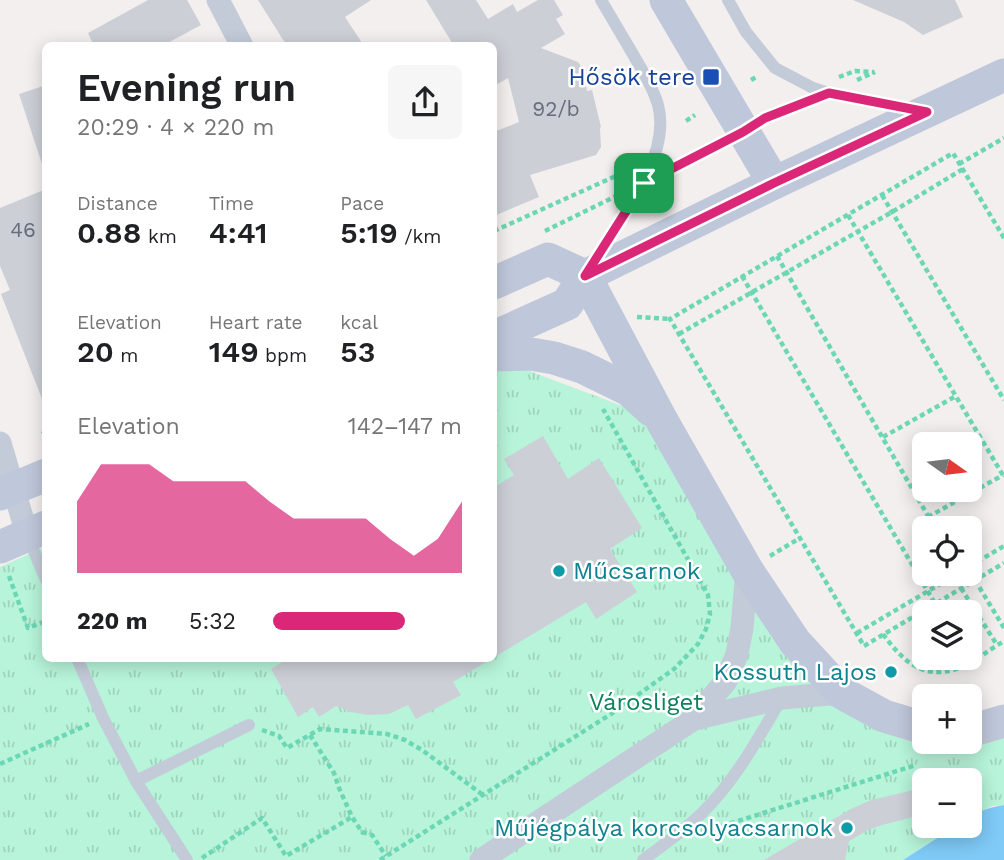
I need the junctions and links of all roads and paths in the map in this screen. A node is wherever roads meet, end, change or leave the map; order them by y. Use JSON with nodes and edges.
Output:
{"nodes":[{"id":1,"x":218,"y":0,"type":"edge"},
{"id":2,"x":601,"y":0,"type":"edge"},
{"id":3,"x":666,"y":0,"type":"edge"},
{"id":4,"x":728,"y":0,"type":"edge"},
{"id":5,"x":240,"y":42,"type":"edge"},
{"id":6,"x":1004,"y":75,"type":"edge"},
{"id":7,"x":758,"y":76,"type":"dead end"},
{"id":8,"x":836,"y":78,"type":"dead end"},
{"id":9,"x":751,"y":80,"type":"dead end"},
{"id":10,"x":829,"y":93,"type":"junction"},
{"id":11,"x":927,"y":112,"type":"junction"},
{"id":12,"x":695,"y":116,"type":"dead end"},
{"id":13,"x":686,"y":121,"type":"dead end"},
{"id":14,"x":743,"y":132,"type":"junction"},
{"id":15,"x":1004,"y":138,"type":"edge"},
{"id":16,"x":961,"y":166,"type":"junction"},
{"id":17,"x":633,"y":169,"type":"dead end"},
{"id":18,"x":644,"y":183,"type":"junction"},
{"id":19,"x":774,"y":183,"type":"junction"},
{"id":20,"x":882,"y":195,"type":"junction"},
{"id":21,"x":892,"y":212,"type":"junction"},
{"id":22,"x":848,"y":215,"type":"junction"},
{"id":23,"x":497,"y":230,"type":"edge"},
{"id":24,"x":858,"y":231,"type":"junction"},
{"id":25,"x":538,"y":234,"type":"dead end"},
{"id":26,"x":1004,"y":238,"type":"edge"},
{"id":27,"x":777,"y":256,"type":"junction"},
{"id":28,"x":786,"y":273,"type":"junction"},
{"id":29,"x":585,"y":276,"type":"junction"},
{"id":30,"x":742,"y":276,"type":"junction"},
{"id":31,"x":497,"y":282,"type":"edge"},
{"id":32,"x":751,"y":292,"type":"junction"},
{"id":33,"x":634,"y":317,"type":"dead end"},
{"id":34,"x":670,"y":319,"type":"junction"},
{"id":35,"x":678,"y":334,"type":"junction"},
{"id":36,"x":497,"y":336,"type":"edge"},
{"id":37,"x":497,"y":355,"type":"edge"},
{"id":38,"x":956,"y":396,"type":"junction"},
{"id":39,"x":1004,"y":400,"type":"edge"},
{"id":40,"x":602,"y":407,"type":"dead end"},
{"id":41,"x":662,"y":421,"type":"junction"},
{"id":42,"x":883,"y":437,"type":"junction"},
{"id":43,"x":0,"y":443,"type":"edge"},
{"id":44,"x":1003,"y":476,"type":"edge"},
{"id":45,"x":42,"y":477,"type":"edge"},
{"id":46,"x":6,"y":491,"type":"edge"},
{"id":47,"x":927,"y":516,"type":"edge"},
{"id":48,"x":930,"y":516,"type":"edge"},
{"id":49,"x":800,"y":538,"type":"junction"},
{"id":50,"x":20,"y":546,"type":"edge"},
{"id":51,"x":1004,"y":546,"type":"edge"},
{"id":52,"x":982,"y":559,"type":"edge"},
{"id":53,"x":1004,"y":563,"type":"edge"},
{"id":54,"x":754,"y":566,"type":"junction"},
{"id":55,"x":42,"y":575,"type":"edge"},
{"id":56,"x":982,"y":576,"type":"edge"},
{"id":57,"x":938,"y":586,"type":"edge"},
{"id":58,"x":964,"y":586,"type":"edge"},
{"id":59,"x":979,"y":586,"type":"edge"},
{"id":60,"x":961,"y":588,"type":"junction"},
{"id":61,"x":928,"y":592,"type":"junction"},
{"id":62,"x":933,"y":600,"type":"edge"},
{"id":63,"x":942,"y":600,"type":"edge"},
{"id":64,"x":912,"y":617,"type":"edge"},
{"id":65,"x":42,"y":623,"type":"edge"},
{"id":66,"x":1004,"y":628,"type":"edge"},
{"id":67,"x":857,"y":633,"type":"junction"},
{"id":68,"x":883,"y":634,"type":"junction"},
{"id":69,"x":1004,"y":641,"type":"edge"},
{"id":70,"x":997,"y":645,"type":"junction"},
{"id":71,"x":982,"y":653,"type":"edge"},
{"id":72,"x":79,"y":662,"type":"edge"},
{"id":73,"x":912,"y":665,"type":"edge"},
{"id":74,"x":928,"y":670,"type":"edge"},
{"id":75,"x":949,"y":670,"type":"edge"},
{"id":76,"x":842,"y":693,"type":"junction"},
{"id":77,"x":782,"y":698,"type":"junction"},
{"id":78,"x":103,"y":718,"type":"junction"},
{"id":79,"x":694,"y":719,"type":"junction"},
{"id":80,"x":1004,"y":721,"type":"edge"},
{"id":81,"x":912,"y":724,"type":"edge"},
{"id":82,"x":249,"y":725,"type":"joint"},
{"id":83,"x":982,"y":727,"type":"edge"},
{"id":84,"x":310,"y":735,"type":"junction"},
{"id":85,"x":0,"y":764,"type":"edge"},
{"id":86,"x":916,"y":765,"type":"dead end"},
{"id":87,"x":136,"y":781,"type":"junction"},
{"id":88,"x":483,"y":794,"type":"junction"},
{"id":89,"x":352,"y":817,"type":"junction"},
{"id":90,"x":722,"y":827,"type":"dead end"},
{"id":91,"x":386,"y":856,"type":"junction"},
{"id":92,"x":187,"y":860,"type":"edge"},
{"id":93,"x":198,"y":860,"type":"edge"},
{"id":94,"x":380,"y":860,"type":"edge"},
{"id":95,"x":481,"y":860,"type":"edge"},
{"id":96,"x":643,"y":860,"type":"edge"}],
"edges":[{"from":1,"to":5,"type":"street"},
{"from":2,"to":18,"type":"lane"},
{"from":3,"to":14,"type":"main road"},
{"from":4,"to":10,"type":"lane"},
{"from":6,"to":11,"type":"main road"},
{"from":7,"to":9,"type":"path"},
{"from":8,"to":10,"type":"path"},
{"from":10,"to":11,"type":"lane"},
{"from":10,"to":14,"type":"path"},
{"from":11,"to":19,"type":"main road"},
{"from":12,"to":13,"type":"path"},
{"from":14,"to":18,"type":"path"},
{"from":14,"to":19,"type":"main road"},
{"from":15,"to":16,"type":"path"},
{"from":16,"to":20,"type":"path"},
{"from":16,"to":21,"type":"path"},
{"from":16,"to":26,"type":"path"},
{"from":17,"to":23,"type":"path"},
{"from":18,"to":25,"type":"path"},
{"from":18,"to":29,"type":"lane"},
{"from":19,"to":29,"type":"main road"},
{"from":20,"to":21,"type":"path"},
{"from":20,"to":22,"type":"path"},
{"from":21,"to":24,"type":"path"},
{"from":21,"to":39,"type":"path"},
{"from":22,"to":24,"type":"path"},
{"from":22,"to":27,"type":"path"},
{"from":24,"to":28,"type":"path"},
{"from":24,"to":38,"type":"path"},
{"from":27,"to":28,"type":"path"},
{"from":27,"to":30,"type":"path"},
{"from":28,"to":32,"type":"path"},
{"from":28,"to":42,"type":"path"},
{"from":29,"to":31,"type":"main road"},
{"from":29,"to":36,"type":"main road"},
{"from":29,"to":41,"type":"main road"},
{"from":30,"to":32,"type":"path"},
{"from":30,"to":34,"type":"path"},
{"from":32,"to":35,"type":"path"},
{"from":32,"to":61,"type":"path"},
{"from":33,"to":34,"type":"path"},
{"from":34,"to":35,"type":"path"},
{"from":35,"to":49,"type":"path"},
{"from":37,"to":41,"type":"main road"},
{"from":38,"to":42,"type":"path"},
{"from":38,"to":44,"type":"path"},
{"from":40,"to":88,"type":"path"},
{"from":41,"to":54,"type":"main road"},
{"from":42,"to":47,"type":"path"},
{"from":43,"to":46,"type":"street"},
{"from":44,"to":48,"type":"path"},
{"from":45,"to":46,"type":"main road"},
{"from":46,"to":50,"type":"street"},
{"from":49,"to":54,"type":"path"},
{"from":49,"to":67,"type":"path"},
{"from":50,"to":55,"type":"lane"},
{"from":50,"to":65,"type":"path"},
{"from":51,"to":52,"type":"path"},
{"from":53,"to":56,"type":"path"},
{"from":54,"to":76,"type":"main road"},
{"from":54,"to":79,"type":"street"},
{"from":57,"to":61,"type":"path"},
{"from":58,"to":60,"type":"path"},
{"from":59,"to":66,"type":"path"},
{"from":60,"to":63,"type":"path"},
{"from":60,"to":70,"type":"path"},
{"from":61,"to":62,"type":"path"},
{"from":61,"to":67,"type":"path"},
{"from":64,"to":68,"type":"path"},
{"from":67,"to":68,"type":"path"},
{"from":68,"to":73,"type":"path"},
{"from":69,"to":70,"type":"path"},
{"from":70,"to":71,"type":"path"},
{"from":72,"to":78,"type":"lane"},
{"from":74,"to":75,"type":"path"},
{"from":76,"to":77,"type":"street"},
{"from":76,"to":81,"type":"main road"},
{"from":77,"to":79,"type":"street"},
{"from":77,"to":96,"type":"lane"},
{"from":78,"to":85,"type":"path"},
{"from":78,"to":87,"type":"lane"},
{"from":79,"to":95,"type":"street"},
{"from":80,"to":83,"type":"main road"},
{"from":82,"to":84,"type":"path"},
{"from":82,"to":87,"type":"lane"},
{"from":84,"to":88,"type":"path"},
{"from":84,"to":89,"type":"path"},
{"from":86,"to":90,"type":"path"},
{"from":87,"to":92,"type":"lane"},
{"from":88,"to":91,"type":"path"},
{"from":89,"to":91,"type":"path"},
{"from":89,"to":93,"type":"path"},
{"from":91,"to":94,"type":"path"}]}
